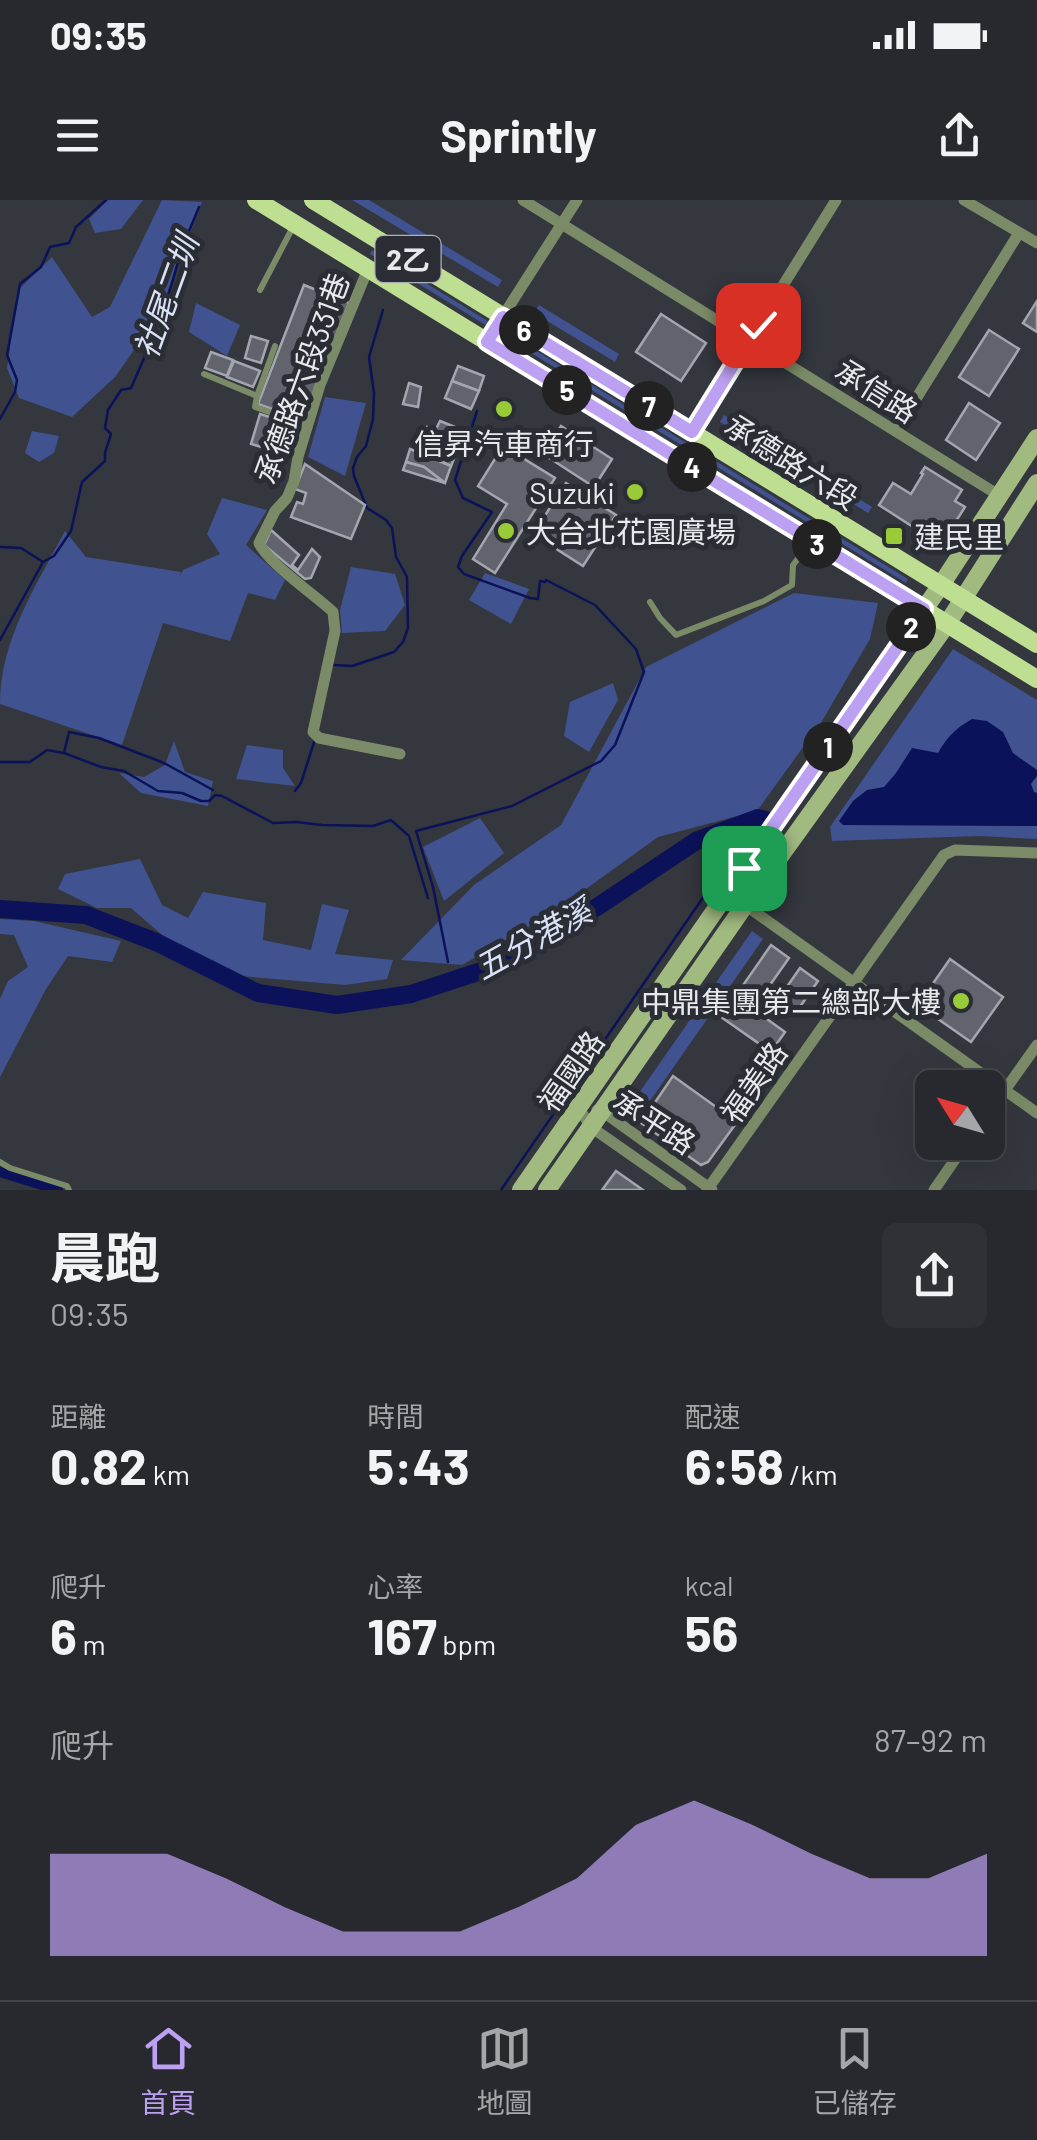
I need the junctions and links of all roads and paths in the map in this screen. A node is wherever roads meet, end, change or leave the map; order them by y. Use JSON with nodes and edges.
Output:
{"nodes":[{"id":1,"x":256,"y":200,"type":"edge"},
{"id":2,"x":312,"y":200,"type":"edge"},
{"id":3,"x":523,"y":200,"type":"edge"},
{"id":4,"x":577,"y":200,"type":"edge"},
{"id":5,"x":836,"y":200,"type":"edge"},
{"id":6,"x":964,"y":200,"type":"edge"},
{"id":7,"x":335,"y":206,"type":"edge"},
{"id":8,"x":294,"y":224,"type":"junction"},
{"id":9,"x":562,"y":224,"type":"junction"},
{"id":10,"x":1019,"y":232,"type":"junction"},
{"id":11,"x":1037,"y":243,"type":"edge"},
{"id":12,"x":368,"y":269,"type":"junction"},
{"id":13,"x":260,"y":290,"type":"dead end"},
{"id":14,"x":503,"y":317,"type":"junction"},
{"id":15,"x":749,"y":340,"type":"junction"},
{"id":16,"x":487,"y":342,"type":"junction"},
{"id":17,"x":276,"y":346,"type":"dead end"},
{"id":18,"x":204,"y":374,"type":"dead end"},
{"id":19,"x":256,"y":396,"type":"junction"},
{"id":20,"x":306,"y":425,"type":"junction"},
{"id":21,"x":896,"y":431,"type":"junction"},
{"id":22,"x":692,"y":432,"type":"junction"},
{"id":23,"x":1037,"y":438,"type":"edge"},
{"id":24,"x":1037,"y":482,"type":"edge"},
{"id":25,"x":1000,"y":496,"type":"junction"},
{"id":26,"x":812,"y":540,"type":"junction"},
{"id":27,"x":940,"y":584,"type":"junction"},
{"id":28,"x":965,"y":598,"type":"junction"},
{"id":29,"x":650,"y":602,"type":"dead end"},
{"id":30,"x":924,"y":609,"type":"junction"},
{"id":31,"x":947,"y":624,"type":"junction"},
{"id":32,"x":1037,"y":644,"type":"edge"},
{"id":33,"x":1037,"y":679,"type":"edge"},
{"id":34,"x":400,"y":754,"type":"dead end"},
{"id":35,"x":1037,"y":854,"type":"edge"},
{"id":36,"x":745,"y":905,"type":"junction"},
{"id":37,"x":854,"y":982,"type":"junction"},
{"id":38,"x":1037,"y":1045,"type":"edge"},
{"id":39,"x":978,"y":1070,"type":"edge"},
{"id":40,"x":1005,"y":1089,"type":"joint"},
{"id":41,"x":578,"y":1108,"type":"junction"},
{"id":42,"x":1037,"y":1113,"type":"edge"},
{"id":43,"x":596,"y":1119,"type":"junction"},
{"id":44,"x":955,"y":1160,"type":"edge"},
{"id":45,"x":0,"y":1162,"type":"edge"},
{"id":46,"x":710,"y":1189,"type":"edge"},
{"id":47,"x":69,"y":1190,"type":"edge"},
{"id":48,"x":521,"y":1190,"type":"edge"},
{"id":49,"x":547,"y":1190,"type":"edge"},
{"id":50,"x":681,"y":1190,"type":"edge"},
{"id":51,"x":934,"y":1190,"type":"edge"}],
"edges":[{"from":1,"to":8,"type":"main road","name":"承德路六段","number":"2乙"},
{"from":2,"to":7,"type":"main road","name":"承德路六段","number":"2乙"},
{"from":3,"to":9,"type":"street","name":"承信路"},
{"from":4,"to":9,"type":"street"},
{"from":5,"to":15,"type":"street"},
{"from":6,"to":10,"type":"street"},
{"from":7,"to":14,"type":"main road","name":"承德路六段","number":"2乙"},
{"from":8,"to":12,"type":"main road","name":"承德路六段","number":"2乙"},
{"from":8,"to":13,"type":"lane"},
{"from":9,"to":14,"type":"street"},
{"from":9,"to":15,"type":"street","name":"承信路"},
{"from":10,"to":11,"type":"street"},
{"from":10,"to":21,"type":"street"},
{"from":12,"to":16,"type":"main road","name":"承德路六段","number":"2乙"},
{"from":12,"to":20,"type":"street","name":"承德路六段331巷"},
{"from":14,"to":16,"type":"street"},
{"from":14,"to":22,"type":"main road","name":"承德路六段","number":"2乙"},
{"from":15,"to":21,"type":"street","name":"承信路"},
{"from":15,"to":22,"type":"street"},
{"from":16,"to":26,"type":"main road","name":"承德路六段","number":"2乙"},
{"from":17,"to":19,"type":"lane"},
{"from":18,"to":19,"type":"lane"},
{"from":19,"to":20,"type":"lane"},
{"from":20,"to":34,"type":"street","name":"承德路六段331巷"},
{"from":21,"to":25,"type":"street","name":"承信路"},
{"from":22,"to":27,"type":"main road","name":"承德路六段","number":"2乙"},
{"from":23,"to":25,"type":"street","name":"福國路"},
{"from":24,"to":28,"type":"street","name":"福國路"},
{"from":25,"to":27,"type":"street","name":"福國路"},
{"from":26,"to":29,"type":"lane"},
{"from":26,"to":30,"type":"main road","name":"承德路六段","number":"2乙"},
{"from":27,"to":28,"type":"main road","name":"承德路六段","number":"2乙"},
{"from":27,"to":30,"type":"street","name":"福國路"},
{"from":28,"to":31,"type":"street","name":"福國路"},
{"from":28,"to":32,"type":"main road","name":"承德路六段","number":"2乙"},
{"from":30,"to":31,"type":"main road","name":"承德路六段","number":"2乙"},
{"from":30,"to":41,"type":"street","name":"福國路"},
{"from":31,"to":33,"type":"main road","name":"承德路六段","number":"2乙"},
{"from":31,"to":36,"type":"street","name":"福國路"},
{"from":35,"to":37,"type":"street","name":"福美路"},
{"from":36,"to":37,"type":"street"},
{"from":36,"to":43,"type":"street","name":"福國路"},
{"from":37,"to":39,"type":"street"},
{"from":37,"to":46,"type":"street","name":"福美路"},
{"from":38,"to":40,"type":"street"},
{"from":40,"to":42,"type":"street"},
{"from":41,"to":43,"type":"street","name":"承平路"},
{"from":41,"to":48,"type":"street","name":"福國路"},
{"from":43,"to":46,"type":"street","name":"承平路"},
{"from":43,"to":49,"type":"street","name":"福國路"},
{"from":43,"to":50,"type":"street","name":"承平路"},
{"from":44,"to":51,"type":"street"},
{"from":45,"to":47,"type":"lane"}]}
